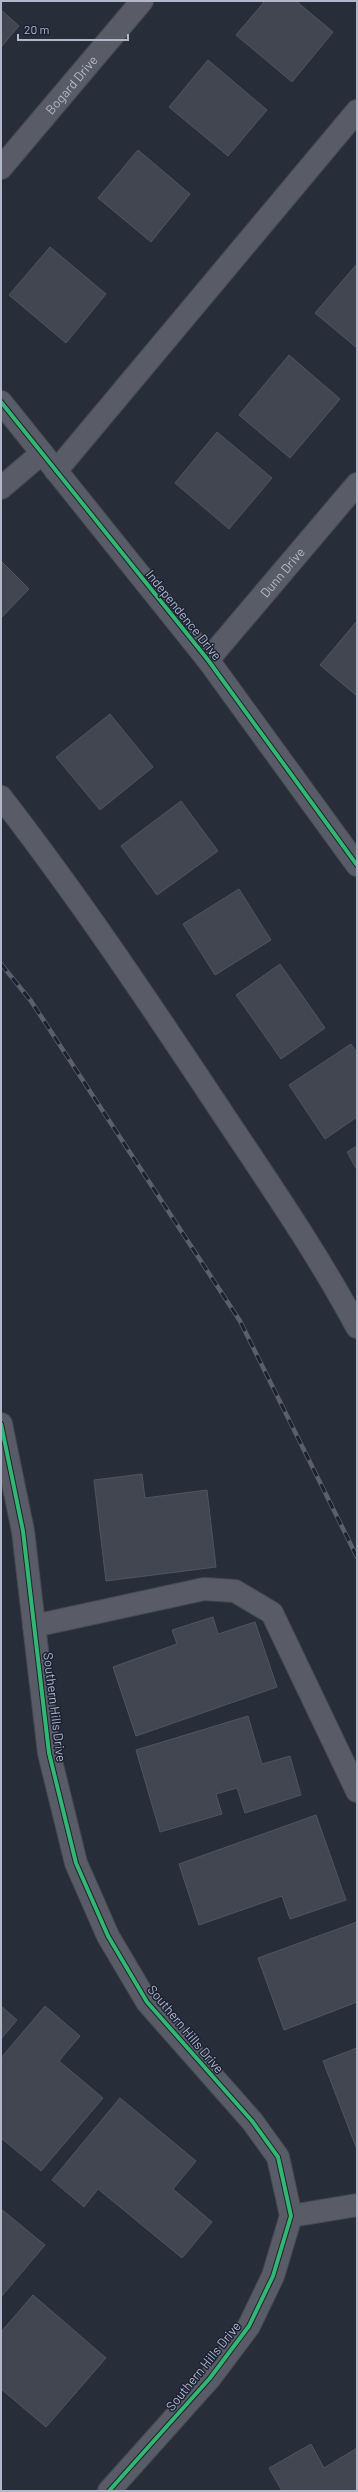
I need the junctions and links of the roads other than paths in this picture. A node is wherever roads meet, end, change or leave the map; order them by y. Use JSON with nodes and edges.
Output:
{"nodes":[{"id":1,"x":142,"y":1,"type":"edge"},
{"id":2,"x":357,"y":111,"type":"edge"},
{"id":3,"x":1,"y":168,"type":"edge"},
{"id":4,"x":1,"y":402,"type":"edge"},
{"id":5,"x":42,"y":454,"type":"junction"},
{"id":6,"x":56,"y":471,"type":"junction"},
{"id":7,"x":357,"y":484,"type":"edge"},
{"id":8,"x":1,"y":488,"type":"edge"},
{"id":9,"x":208,"y":660,"type":"junction"},
{"id":10,"x":1,"y":797,"type":"edge"},
{"id":11,"x":356,"y":861,"type":"edge"},
{"id":12,"x":357,"y":1327,"type":"edge"},
{"id":13,"x":1,"y":1424,"type":"edge"},
{"id":14,"x":34,"y":1626,"type":"junction"},
{"id":15,"x":357,"y":1791,"type":"edge"},
{"id":16,"x":357,"y":2205,"type":"edge"},
{"id":17,"x":291,"y":2216,"type":"junction"},
{"id":18,"x":109,"y":2491,"type":"edge"}],
"edges":[{"from":1,"to":3,"type":"street","name":"Bogard Drive"},
{"from":2,"to":6,"type":"street"},
{"from":4,"to":5,"type":"street","name":"Independence Drive"},
{"from":5,"to":6,"type":"street","name":"Independence Drive"},
{"from":5,"to":8,"type":"street"},
{"from":6,"to":9,"type":"street","name":"Independence Drive"},
{"from":7,"to":9,"type":"street","name":"Dunn Drive"},
{"from":9,"to":11,"type":"street","name":"Independence Drive"},
{"from":10,"to":12,"type":"street"},
{"from":13,"to":14,"type":"street","name":"Southern Hills Drive"},
{"from":14,"to":15,"type":"street"},
{"from":14,"to":17,"type":"street","name":"Southern Hills Drive"},
{"from":16,"to":17,"type":"street"},
{"from":17,"to":18,"type":"street","name":"Southern Hills Drive"}]}
